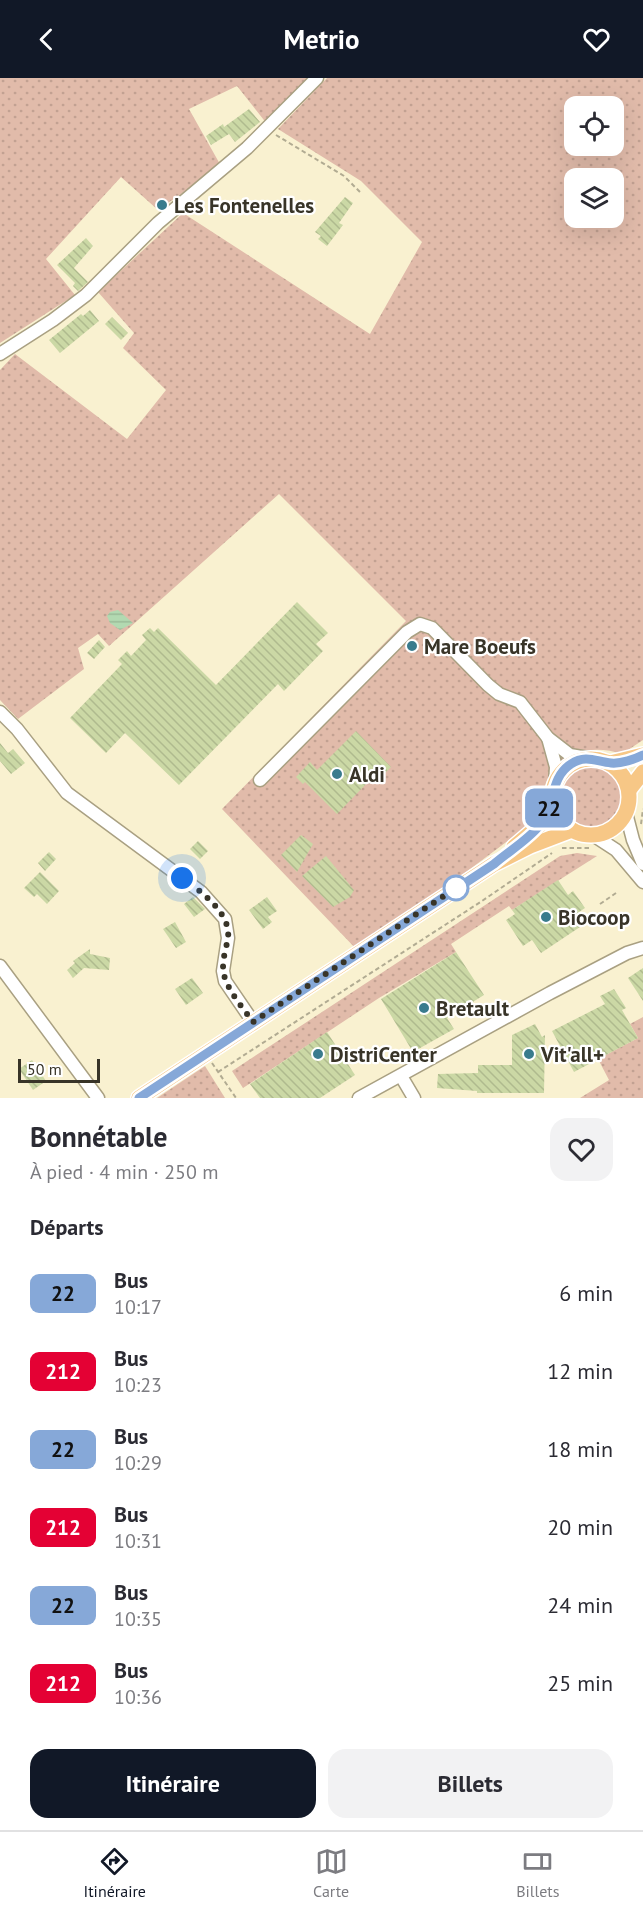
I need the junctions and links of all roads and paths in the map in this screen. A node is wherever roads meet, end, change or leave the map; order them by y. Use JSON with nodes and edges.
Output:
{"nodes":[{"id":1,"x":316,"y":78,"type":"edge"},
{"id":2,"x":266,"y":129,"type":"junction"},
{"id":3,"x":360,"y":192,"type":"dead end"},
{"id":4,"x":0,"y":354,"type":"edge"},
{"id":5,"x":0,"y":712,"type":"edge"},
{"id":6,"x":548,"y":738,"type":"junction"},
{"id":7,"x":643,"y":755,"type":"edge"},
{"id":8,"x":588,"y":759,"type":"junction"},
{"id":9,"x":610,"y":763,"type":"junction"},
{"id":10,"x":643,"y":772,"type":"edge"},
{"id":11,"x":260,"y":780,"type":"dead end"},
{"id":12,"x":555,"y":784,"type":"junction"},
{"id":13,"x":629,"y":790,"type":"junction"},
{"id":14,"x":553,"y":800,"type":"junction"},
{"id":15,"x":643,"y":809,"type":"edge"},
{"id":16,"x":626,"y":813,"type":"junction"},
{"id":17,"x":641,"y":826,"type":"dead end"},
{"id":18,"x":572,"y":830,"type":"junction"},
{"id":19,"x":596,"y":842,"type":"junction"},
{"id":20,"x":494,"y":864,"type":"junction"},
{"id":21,"x":643,"y":864,"type":"edge"},
{"id":22,"x":643,"y":882,"type":"edge"},
{"id":23,"x":616,"y":893,"type":"dead end"},
{"id":24,"x":600,"y":904,"type":"dead end"},
{"id":25,"x":643,"y":939,"type":"edge"},
{"id":26,"x":643,"y":948,"type":"edge"},
{"id":27,"x":627,"y":953,"type":"junction"},
{"id":28,"x":0,"y":966,"type":"edge"},
{"id":29,"x":253,"y":1022,"type":"junction"},
{"id":30,"x":401,"y":1076,"type":"junction"},
{"id":31,"x":98,"y":1098,"type":"edge"},
{"id":32,"x":139,"y":1098,"type":"edge"},
{"id":33,"x":236,"y":1098,"type":"edge"},
{"id":34,"x":359,"y":1098,"type":"edge"},
{"id":35,"x":414,"y":1098,"type":"edge"}],
"edges":[{"from":1,"to":2,"type":"street"},
{"from":2,"to":3,"type":"path"},
{"from":2,"to":4,"type":"street"},
{"from":5,"to":29,"type":"street"},
{"from":6,"to":8,"type":"street"},
{"from":6,"to":11,"type":"street"},
{"from":6,"to":12,"type":"street"},
{"from":7,"to":9,"type":"main road"},
{"from":8,"to":9,"type":"main road"},
{"from":8,"to":12,"type":"main road"},
{"from":9,"to":13,"type":"main road"},
{"from":10,"to":13,"type":"main road"},
{"from":12,"to":14,"type":"main road"},
{"from":13,"to":16,"type":"main road"},
{"from":14,"to":18,"type":"main road"},
{"from":14,"to":20,"type":"main road"},
{"from":15,"to":17,"type":"path"},
{"from":16,"to":19,"type":"main road"},
{"from":16,"to":21,"type":"street"},
{"from":18,"to":19,"type":"main road"},
{"from":18,"to":20,"type":"main road"},
{"from":19,"to":22,"type":"street"},
{"from":19,"to":33,"type":"path"},
{"from":20,"to":29,"type":"main road"},
{"from":23,"to":24,"type":"path"},
{"from":25,"to":27,"type":"street"},
{"from":26,"to":27,"type":"street"},
{"from":27,"to":30,"type":"street"},
{"from":28,"to":31,"type":"street"},
{"from":29,"to":32,"type":"main road"},
{"from":30,"to":34,"type":"street"},
{"from":30,"to":35,"type":"street"}]}
